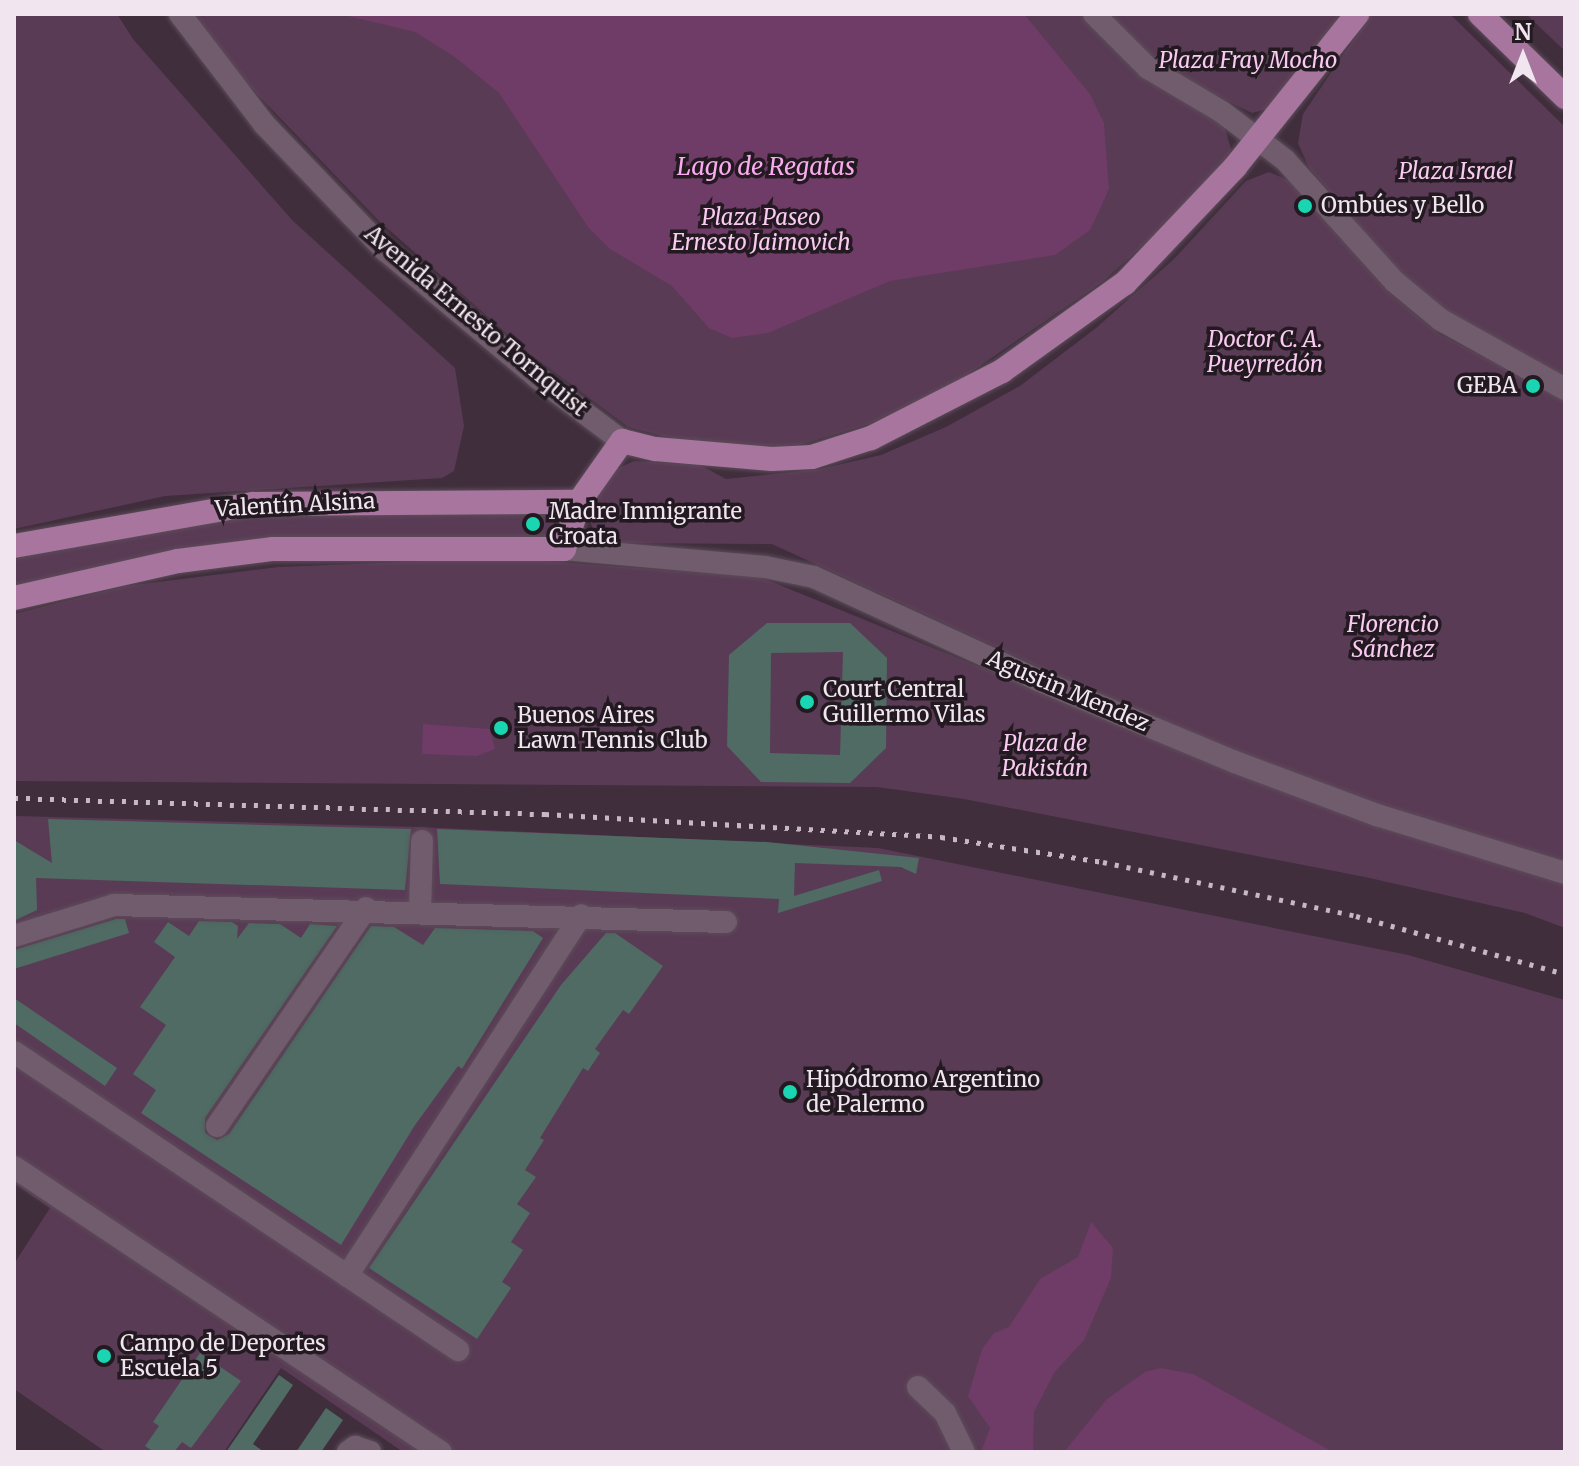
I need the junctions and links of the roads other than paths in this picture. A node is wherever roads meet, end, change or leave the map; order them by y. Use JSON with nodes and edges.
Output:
{"nodes":[{"id":1,"x":180,"y":14,"type":"edge"},
{"id":2,"x":1094,"y":14,"type":"edge"},
{"id":3,"x":1357,"y":14,"type":"edge"},
{"id":4,"x":1480,"y":14,"type":"edge"},
{"id":5,"x":1565,"y":97,"type":"edge"},
{"id":6,"x":1258,"y":139,"type":"junction"},
{"id":7,"x":1565,"y":389,"type":"edge"},
{"id":8,"x":622,"y":441,"type":"junction"},
{"id":9,"x":579,"y":502,"type":"junction"},
{"id":10,"x":14,"y":546,"type":"edge"},
{"id":11,"x":564,"y":549,"type":"junction"},
{"id":12,"x":14,"y":598,"type":"edge"},
{"id":13,"x":422,"y":841,"type":"dead end"},
{"id":14,"x":1565,"y":873,"type":"edge"},
{"id":15,"x":366,"y":908,"type":"junction"},
{"id":16,"x":420,"y":910,"type":"junction"},
{"id":17,"x":581,"y":915,"type":"junction"},
{"id":18,"x":726,"y":922,"type":"dead end"},
{"id":19,"x":14,"y":936,"type":"edge"},
{"id":20,"x":14,"y":1052,"type":"edge"},
{"id":21,"x":217,"y":1126,"type":"dead end"},
{"id":22,"x":14,"y":1167,"type":"edge"},
{"id":23,"x":347,"y":1276,"type":"junction"},
{"id":24,"x":458,"y":1350,"type":"dead end"},
{"id":25,"x":918,"y":1387,"type":"dead end"},
{"id":26,"x":348,"y":1452,"type":"edge"},
{"id":27,"x":370,"y":1452,"type":"edge"},
{"id":28,"x":441,"y":1452,"type":"edge"},
{"id":29,"x":964,"y":1452,"type":"edge"}],
"edges":[{"from":1,"to":8,"type":"street","name":"Avenida Ernesto Tornquist"},
{"from":2,"to":6,"type":"street"},
{"from":3,"to":6,"type":"main road"},
{"from":4,"to":5,"type":"main road"},
{"from":6,"to":7,"type":"street"},
{"from":6,"to":8,"type":"main road"},
{"from":8,"to":9,"type":"main road"},
{"from":9,"to":10,"type":"main road","name":"Valentín Alsina"},
{"from":9,"to":11,"type":"main road"},
{"from":11,"to":12,"type":"main road","name":"Valentín Alsina"},
{"from":11,"to":14,"type":"street","name":"Agustin Mendez"},
{"from":13,"to":16,"type":"street"},
{"from":15,"to":16,"type":"street"},
{"from":15,"to":19,"type":"street"},
{"from":15,"to":21,"type":"street"},
{"from":16,"to":17,"type":"street"},
{"from":17,"to":18,"type":"street"},
{"from":17,"to":23,"type":"street"},
{"from":20,"to":23,"type":"street"},
{"from":22,"to":28,"type":"street"},
{"from":23,"to":24,"type":"street"},
{"from":25,"to":29,"type":"street"},
{"from":26,"to":27,"type":"street"}]}
